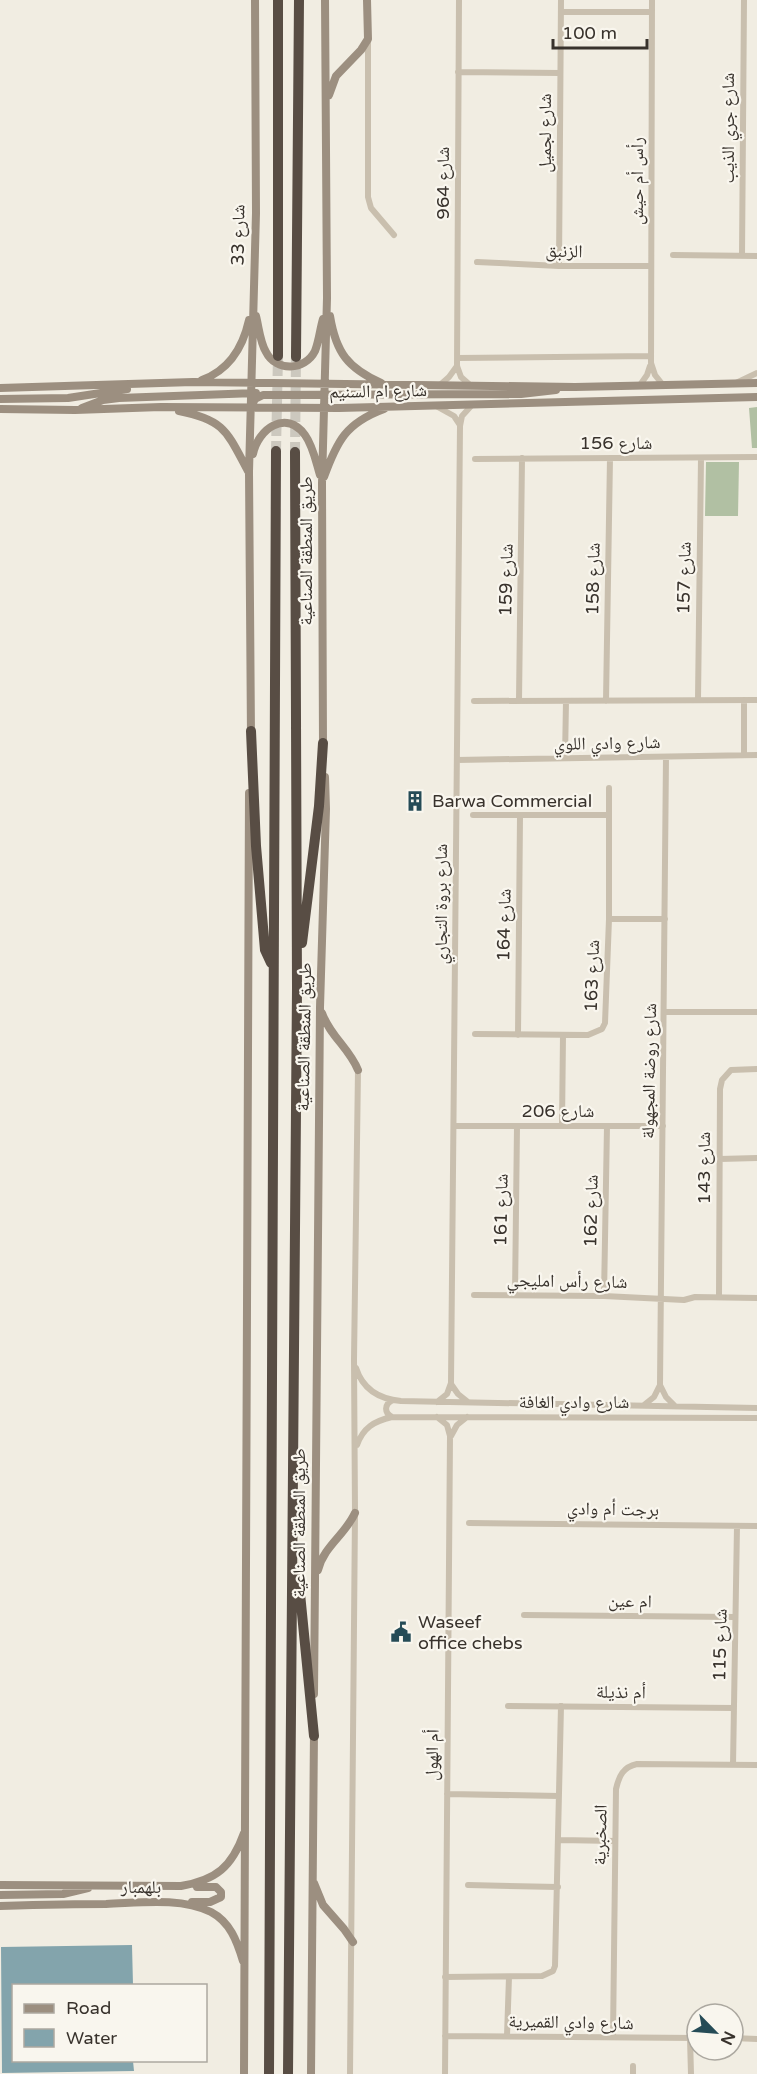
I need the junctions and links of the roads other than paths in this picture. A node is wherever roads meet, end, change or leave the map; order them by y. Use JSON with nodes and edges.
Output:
{"nodes":[{"id":1,"x":255,"y":0,"type":"edge"},
{"id":2,"x":278,"y":0,"type":"edge"},
{"id":3,"x":299,"y":0,"type":"edge"},
{"id":4,"x":326,"y":0,"type":"edge"},
{"id":5,"x":367,"y":0,"type":"edge"},
{"id":6,"x":459,"y":0,"type":"edge"},
{"id":7,"x":561,"y":0,"type":"edge"},
{"id":8,"x":652,"y":0,"type":"edge"},
{"id":9,"x":744,"y":0,"type":"edge"},
{"id":10,"x":561,"y":12,"type":"junction"},
{"id":11,"x":652,"y":12,"type":"junction"},
{"id":12,"x":368,"y":39,"type":"junction"},
{"id":13,"x":458,"y":72,"type":"junction"},
{"id":14,"x":560,"y":73,"type":"junction"},
{"id":15,"x":327,"y":104,"type":"junction"},
{"id":16,"x":394,"y":236,"type":"dead end"},
{"id":17,"x":674,"y":255,"type":"dead end"},
{"id":18,"x":742,"y":256,"type":"junction"},
{"id":19,"x":757,"y":256,"type":"edge"},
{"id":20,"x":477,"y":262,"type":"dead end"},
{"id":21,"x":559,"y":266,"type":"junction"},
{"id":22,"x":651,"y":266,"type":"junction"},
{"id":23,"x":327,"y":298,"type":"junction"},
{"id":24,"x":253,"y":304,"type":"junction"},
{"id":25,"x":278,"y":356,"type":"tunnel mouth"},
{"id":26,"x":296,"y":357,"type":"tunnel mouth"},
{"id":27,"x":651,"y":360,"type":"junction"},
{"id":28,"x":457,"y":362,"type":"junction"},
{"id":29,"x":757,"y":373,"type":"edge"},
{"id":30,"x":193,"y":382,"type":"junction"},
{"id":31,"x":160,"y":383,"type":"junction"},
{"id":32,"x":251,"y":383,"type":"junction"},
{"id":33,"x":757,"y":383,"type":"edge"},
{"id":34,"x":0,"y":384,"type":"edge"},
{"id":35,"x":324,"y":384,"type":"junction"},
{"id":36,"x":734,"y":384,"type":"junction"},
{"id":37,"x":383,"y":385,"type":"junction"},
{"id":38,"x":440,"y":385,"type":"junction"},
{"id":39,"x":470,"y":385,"type":"junction"},
{"id":40,"x":663,"y":385,"type":"junction"},
{"id":41,"x":640,"y":386,"type":"junction"},
{"id":42,"x":575,"y":387,"type":"junction"},
{"id":43,"x":0,"y":388,"type":"edge"},
{"id":44,"x":23,"y":388,"type":"junction"},
{"id":45,"x":251,"y":393,"type":"junction"},
{"id":46,"x":323,"y":396,"type":"junction"},
{"id":47,"x":757,"y":397,"type":"edge"},
{"id":48,"x":0,"y":399,"type":"edge"},
{"id":49,"x":472,"y":405,"type":"junction"},
{"id":50,"x":392,"y":406,"type":"junction"},
{"id":51,"x":436,"y":406,"type":"junction"},
{"id":52,"x":161,"y":407,"type":"junction"},
{"id":53,"x":250,"y":407,"type":"junction"},
{"id":54,"x":323,"y":408,"type":"junction"},
{"id":55,"x":0,"y":409,"type":"edge"},
{"id":56,"x":75,"y":410,"type":"junction"},
{"id":57,"x":460,"y":426,"type":"junction"},
{"id":58,"x":276,"y":451,"type":"tunnel mouth"},
{"id":59,"x":295,"y":452,"type":"tunnel mouth"},
{"id":60,"x":757,"y":457,"type":"edge"},
{"id":61,"x":522,"y":458,"type":"junction"},
{"id":62,"x":610,"y":458,"type":"junction"},
{"id":63,"x":701,"y":458,"type":"junction"},
{"id":64,"x":475,"y":459,"type":"dead end"},
{"id":65,"x":249,"y":472,"type":"junction"},
{"id":66,"x":322,"y":483,"type":"junction"},
{"id":67,"x":606,"y":700,"type":"junction"},
{"id":68,"x":698,"y":700,"type":"junction"},
{"id":69,"x":744,"y":700,"type":"junction"},
{"id":70,"x":757,"y":700,"type":"edge"},
{"id":71,"x":474,"y":701,"type":"dead end"},
{"id":72,"x":519,"y":701,"type":"junction"},
{"id":73,"x":566,"y":701,"type":"junction"},
{"id":74,"x":251,"y":731,"type":"junction"},
{"id":75,"x":323,"y":743,"type":"junction"},
{"id":76,"x":744,"y":755,"type":"junction"},
{"id":77,"x":757,"y":755,"type":"edge"},
{"id":78,"x":666,"y":757,"type":"junction"},
{"id":79,"x":565,"y":758,"type":"junction"},
{"id":80,"x":457,"y":760,"type":"junction"},
{"id":81,"x":609,"y":788,"type":"dead end"},
{"id":82,"x":473,"y":815,"type":"dead end"},
{"id":83,"x":609,"y":815,"type":"junction"},
{"id":84,"x":520,"y":816,"type":"junction"},
{"id":85,"x":609,"y":919,"type":"junction"},
{"id":86,"x":665,"y":919,"type":"junction"},
{"id":87,"x":274,"y":970,"type":"junction"},
{"id":88,"x":297,"y":988,"type":"junction"},
{"id":89,"x":320,"y":1007,"type":"junction"},
{"id":90,"x":665,"y":1012,"type":"junction"},
{"id":91,"x":757,"y":1012,"type":"edge"},
{"id":92,"x":475,"y":1034,"type":"dead end"},
{"id":93,"x":518,"y":1035,"type":"junction"},
{"id":94,"x":563,"y":1035,"type":"junction"},
{"id":95,"x":757,"y":1069,"type":"edge"},
{"id":96,"x":358,"y":1070,"type":"joint"},
{"id":97,"x":517,"y":1125,"type":"junction"},
{"id":98,"x":562,"y":1125,"type":"junction"},
{"id":99,"x":454,"y":1126,"type":"junction"},
{"id":100,"x":608,"y":1126,"type":"junction"},
{"id":101,"x":663,"y":1126,"type":"junction"},
{"id":102,"x":757,"y":1158,"type":"edge"},
{"id":103,"x":720,"y":1159,"type":"junction"},
{"id":104,"x":474,"y":1295,"type":"dead end"},
{"id":105,"x":515,"y":1295,"type":"junction"},
{"id":106,"x":604,"y":1296,"type":"junction"},
{"id":107,"x":718,"y":1297,"type":"junction"},
{"id":108,"x":660,"y":1298,"type":"junction"},
{"id":109,"x":757,"y":1298,"type":"edge"},
{"id":110,"x":354,"y":1360,"type":"junction"},
{"id":111,"x":451,"y":1383,"type":"junction"},
{"id":112,"x":660,"y":1385,"type":"junction"},
{"id":113,"x":393,"y":1400,"type":"junction"},
{"id":114,"x":437,"y":1402,"type":"junction"},
{"id":115,"x":469,"y":1402,"type":"junction"},
{"id":116,"x":644,"y":1405,"type":"junction"},
{"id":117,"x":676,"y":1406,"type":"junction"},
{"id":118,"x":757,"y":1407,"type":"edge"},
{"id":119,"x":392,"y":1417,"type":"junction"},
{"id":120,"x":437,"y":1417,"type":"junction"},
{"id":121,"x":467,"y":1417,"type":"junction"},
{"id":122,"x":757,"y":1418,"type":"edge"},
{"id":123,"x":450,"y":1436,"type":"junction"},
{"id":124,"x":355,"y":1451,"type":"junction"},
{"id":125,"x":355,"y":1514,"type":"junction"},
{"id":126,"x":469,"y":1523,"type":"dead end"},
{"id":127,"x":737,"y":1526,"type":"junction"},
{"id":128,"x":757,"y":1526,"type":"edge"},
{"id":129,"x":292,"y":1536,"type":"junction"},
{"id":130,"x":315,"y":1582,"type":"junction"},
{"id":131,"x":524,"y":1615,"type":"dead end"},
{"id":132,"x":735,"y":1617,"type":"junction"},
{"id":133,"x":508,"y":1706,"type":"dead end"},
{"id":134,"x":561,"y":1707,"type":"junction"},
{"id":135,"x":734,"y":1708,"type":"junction"},
{"id":136,"x":314,"y":1736,"type":"junction"},
{"id":137,"x":733,"y":1765,"type":"junction"},
{"id":138,"x":757,"y":1765,"type":"edge"},
{"id":139,"x":447,"y":1794,"type":"junction"},
{"id":140,"x":559,"y":1796,"type":"junction"},
{"id":141,"x":246,"y":1827,"type":"junction"},
{"id":142,"x":560,"y":1840,"type":"junction"},
{"id":143,"x":615,"y":1841,"type":"junction"},
{"id":144,"x":312,"y":1876,"type":"junction"},
{"id":145,"x":0,"y":1885,"type":"edge"},
{"id":146,"x":106,"y":1885,"type":"junction"},
{"id":147,"x":468,"y":1885,"type":"dead end"},
{"id":148,"x":181,"y":1886,"type":"junction"},
{"id":149,"x":558,"y":1887,"type":"junction"},
{"id":150,"x":0,"y":1895,"type":"edge"},
{"id":151,"x":165,"y":1903,"type":"junction"},
{"id":152,"x":0,"y":1906,"type":"edge"},
{"id":153,"x":353,"y":1942,"type":"junction"},
{"id":154,"x":246,"y":1970,"type":"junction"},
{"id":155,"x":445,"y":1977,"type":"junction"},
{"id":156,"x":509,"y":1977,"type":"junction"},
{"id":157,"x":445,"y":2036,"type":"junction"},
{"id":158,"x":507,"y":2036,"type":"junction"},
{"id":159,"x":613,"y":2037,"type":"junction"},
{"id":160,"x":685,"y":2038,"type":"edge"},
{"id":161,"x":633,"y":2066,"type":"dead end"},
{"id":162,"x":244,"y":2074,"type":"edge"},
{"id":163,"x":269,"y":2074,"type":"edge"},
{"id":164,"x":288,"y":2074,"type":"edge"},
{"id":165,"x":311,"y":2074,"type":"edge"},
{"id":166,"x":350,"y":2074,"type":"edge"},
{"id":167,"x":445,"y":2074,"type":"edge"},
{"id":168,"x":633,"y":2074,"type":"edge"}],
"edges":[{"from":1,"to":24,"type":"street","name":"شارع 33"},
{"from":2,"to":25,"type":"highway"},
{"from":3,"to":26,"type":"highway"},
{"from":4,"to":15,"type":"street","name":"طريق المنطقة الصناعية"},
{"from":5,"to":12,"type":"street"},
{"from":6,"to":13,"type":"street","name":"شارع 964"},
{"from":7,"to":10,"type":"street","name":"شارع لجميل"},
{"from":8,"to":11,"type":"street","name":"رأس أم حيش"},
{"from":9,"to":18,"type":"street","name":"شارع جري الذيب"},
{"from":10,"to":11,"type":"street"},
{"from":10,"to":14,"type":"street","name":"شارع لجميل"},
{"from":11,"to":22,"type":"street","name":"رأس أم حيش"},
{"from":12,"to":15,"type":"street"},
{"from":12,"to":16,"type":"street"},
{"from":13,"to":14,"type":"street"},
{"from":13,"to":28,"type":"street","name":"شارع 964"},
{"from":14,"to":21,"type":"street","name":"شارع لجميل"},
{"from":15,"to":23,"type":"street","name":"طريق المنطقة الصناعية"},
{"from":17,"to":18,"type":"street"},
{"from":18,"to":19,"type":"street"},
{"from":20,"to":21,"type":"street","name":"الزنبق"},
{"from":21,"to":22,"type":"street","name":"الزنبق"},
{"from":22,"to":27,"type":"street","name":"رأس أم حيش"},
{"from":23,"to":24,"type":"street"},
{"from":23,"to":35,"type":"street","name":"طريق المنطقة الصناعية"},
{"from":23,"to":37,"type":"street"},
{"from":24,"to":30,"type":"street"},
{"from":24,"to":32,"type":"street","name":"شارع 33"},
{"from":27,"to":28,"type":"street"},
{"from":27,"to":40,"type":"street","name":"رأس أم حيش"},
{"from":27,"to":41,"type":"street","name":"رأس أم حيش"},
{"from":28,"to":38,"type":"street"},
{"from":28,"to":39,"type":"street"},
{"from":29,"to":36,"type":"street","name":"شارع ام السنيم"},
{"from":30,"to":31,"type":"street","name":"شارع ام السنيم"},
{"from":30,"to":32,"type":"street","name":"شارع ام السنيم"},
{"from":31,"to":44,"type":"street","name":"شارع ام السنيم"},
{"from":31,"to":48,"type":"street"},
{"from":32,"to":35,"type":"street","name":"شارع ام السنيم"},
{"from":32,"to":45,"type":"street","name":"شارع 33"},
{"from":33,"to":36,"type":"street","name":"شارع ام السنيم"},
{"from":34,"to":44,"type":"street"},
{"from":35,"to":37,"type":"street","name":"شارع ام السنيم"},
{"from":35,"to":45,"type":"street"},
{"from":35,"to":46,"type":"street","name":"طريق المنطقة الصناعية"},
{"from":36,"to":40,"type":"street","name":"شارع ام السنيم"},
{"from":37,"to":38,"type":"street","name":"شارع ام السنيم"},
{"from":38,"to":39,"type":"street","name":"شارع ام السنيم"},
{"from":39,"to":42,"type":"street","name":"شارع ام السنيم"},
{"from":40,"to":41,"type":"street","name":"شارع ام السنيم"},
{"from":41,"to":42,"type":"street","name":"شارع ام السنيم"},
{"from":42,"to":46,"type":"street"},
{"from":43,"to":44,"type":"street","name":"شارع ام السنيم"},
{"from":45,"to":53,"type":"street","name":"شارع 33"},
{"from":45,"to":56,"type":"street"},
{"from":46,"to":53,"type":"street"},
{"from":46,"to":54,"type":"street","name":"طريق المنطقة الصناعية"},
{"from":47,"to":49,"type":"street","name":"شارع ام السنيم"},
{"from":49,"to":51,"type":"street","name":"شارع ام السنيم"},
{"from":49,"to":57,"type":"street","name":"شارع بروة التجاري"},
{"from":50,"to":51,"type":"street","name":"شارع ام السنيم"},
{"from":50,"to":54,"type":"street","name":"شارع ام السنيم"},
{"from":50,"to":66,"type":"street"},
{"from":51,"to":57,"type":"street"},
{"from":52,"to":53,"type":"street","name":"شارع ام السنيم"},
{"from":52,"to":56,"type":"street","name":"شارع ام السنيم"},
{"from":52,"to":65,"type":"street"},
{"from":53,"to":54,"type":"street","name":"شارع ام السنيم"},
{"from":53,"to":65,"type":"street","name":"شارع 33"},
{"from":54,"to":66,"type":"street","name":"طريق المنطقة الصناعية"},
{"from":55,"to":56,"type":"street","name":"شارع ام السنيم"},
{"from":57,"to":80,"type":"street","name":"شارع بروة التجاري"},
{"from":58,"to":87,"type":"highway","name":"طريق المنطقة الصناعية"},
{"from":59,"to":88,"type":"highway","name":"طريق المنطقة الصناعية"},
{"from":60,"to":63,"type":"street","name":"شارع 156"},
{"from":61,"to":62,"type":"street","name":"شارع 156"},
{"from":61,"to":64,"type":"street","name":"شارع 156"},
{"from":61,"to":72,"type":"street","name":"شارع 159"},
{"from":62,"to":63,"type":"street","name":"شارع 156"},
{"from":62,"to":67,"type":"street","name":"شارع 158"},
{"from":63,"to":68,"type":"street","name":"شارع 157"},
{"from":65,"to":66,"type":"street"},
{"from":65,"to":74,"type":"street"},
{"from":66,"to":75,"type":"street","name":"طريق المنطقة الصناعية"},
{"from":67,"to":68,"type":"street"},
{"from":67,"to":73,"type":"street"},
{"from":68,"to":69,"type":"street"},
{"from":69,"to":70,"type":"street"},
{"from":69,"to":76,"type":"street"},
{"from":71,"to":72,"type":"street"},
{"from":72,"to":73,"type":"street"},
{"from":73,"to":79,"type":"street"},
{"from":74,"to":87,"type":"highway"},
{"from":74,"to":141,"type":"street"},
{"from":75,"to":88,"type":"highway"},
{"from":75,"to":89,"type":"street","name":"طريق المنطقة الصناعية"},
{"from":76,"to":77,"type":"street","name":"شارع وادي اللوي"},
{"from":76,"to":78,"type":"street","name":"شارع وادي اللوي"},
{"from":78,"to":79,"type":"street","name":"شارع وادي اللوي"},
{"from":78,"to":86,"type":"street","name":"شارع روضة المجهولة"},
{"from":79,"to":80,"type":"street","name":"شارع وادي اللوي"},
{"from":80,"to":99,"type":"street","name":"شارع بروة التجاري"},
{"from":81,"to":83,"type":"street","name":"شارع 163"},
{"from":82,"to":84,"type":"street"},
{"from":83,"to":84,"type":"street"},
{"from":83,"to":85,"type":"street","name":"شارع 163"},
{"from":84,"to":93,"type":"street","name":"شارع 164"},
{"from":85,"to":86,"type":"street","name":"شارع 163"},
{"from":85,"to":94,"type":"street","name":"شارع 163"},
{"from":86,"to":90,"type":"street","name":"شارع روضة المجهولة"},
{"from":87,"to":163,"type":"highway","name":"طريق المنطقة الصناعية"},
{"from":88,"to":129,"type":"highway","name":"طريق المنطقة الصناعية"},
{"from":89,"to":96,"type":"street"},
{"from":89,"to":130,"type":"street","name":"طريق المنطقة الصناعية"},
{"from":90,"to":91,"type":"street"},
{"from":90,"to":101,"type":"street","name":"شارع روضة المجهولة"},
{"from":92,"to":93,"type":"street","name":"شارع 163"},
{"from":93,"to":94,"type":"street","name":"شارع 163"},
{"from":94,"to":98,"type":"street"},
{"from":95,"to":103,"type":"street","name":"شارع 143"},
{"from":96,"to":110,"type":"street"},
{"from":97,"to":98,"type":"street","name":"شارع 206"},
{"from":97,"to":99,"type":"street","name":"شارع 206"},
{"from":97,"to":105,"type":"street","name":"شارع 161"},
{"from":98,"to":100,"type":"street","name":"شارع 206"},
{"from":99,"to":111,"type":"street","name":"شارع بروة التجاري"},
{"from":100,"to":101,"type":"street","name":"شارع 206"},
{"from":100,"to":106,"type":"street","name":"شارع 162"},
{"from":101,"to":108,"type":"street","name":"شارع روضة المجهولة"},
{"from":102,"to":103,"type":"street"},
{"from":103,"to":107,"type":"street","name":"شارع 143"},
{"from":104,"to":105,"type":"street","name":"شارع رأس امليجي"},
{"from":105,"to":106,"type":"street","name":"شارع رأس امليجي"},
{"from":106,"to":108,"type":"street","name":"شارع رأس امليجي"},
{"from":107,"to":108,"type":"street"},
{"from":107,"to":109,"type":"street"},
{"from":108,"to":112,"type":"street","name":"شارع روضة المجهولة"},
{"from":110,"to":113,"type":"street","name":"شارع وادي الغافة"},
{"from":110,"to":124,"type":"street"},
{"from":111,"to":114,"type":"street"},
{"from":111,"to":115,"type":"street"},
{"from":112,"to":116,"type":"street"},
{"from":112,"to":117,"type":"street"},
{"from":113,"to":114,"type":"street","name":"شارع وادي الغافة"},
{"from":113,"to":119,"type":"street"},
{"from":114,"to":115,"type":"street","name":"شارع وادي الغافة"},
{"from":115,"to":116,"type":"street","name":"شارع وادي الغافة"},
{"from":116,"to":117,"type":"street","name":"شارع وادي الغافة"},
{"from":117,"to":118,"type":"street","name":"شارع وادي الغافة"},
{"from":119,"to":120,"type":"street","name":"شارع وادي الغافة"},
{"from":119,"to":124,"type":"street","name":"شارع وادي الغافة"},
{"from":120,"to":121,"type":"street","name":"شارع وادي الغافة"},
{"from":120,"to":123,"type":"street"},
{"from":121,"to":122,"type":"street","name":"شارع وادي الغافة"},
{"from":121,"to":123,"type":"street"},
{"from":123,"to":139,"type":"street","name":"أم الهول"},
{"from":124,"to":125,"type":"street"},
{"from":125,"to":130,"type":"street"},
{"from":125,"to":153,"type":"street"},
{"from":126,"to":127,"type":"street","name":"برجت أم وادي"},
{"from":127,"to":128,"type":"street","name":"برجت أم وادي"},
{"from":127,"to":132,"type":"street","name":"شارع 115"},
{"from":129,"to":136,"type":"highway"},
{"from":129,"to":164,"type":"highway","name":"طريق المنطقة الصناعية"},
{"from":130,"to":136,"type":"street","name":"طريق المنطقة الصناعية"},
{"from":131,"to":132,"type":"street","name":"ام عين"},
{"from":132,"to":135,"type":"street","name":"شارع 115"},
{"from":133,"to":134,"type":"street","name":"أم نذيلة"},
{"from":134,"to":135,"type":"street","name":"أم نذيلة"},
{"from":134,"to":140,"type":"street"},
{"from":135,"to":137,"type":"street","name":"شارع 115"},
{"from":136,"to":144,"type":"street","name":"طريق المنطقة الصناعية"},
{"from":137,"to":138,"type":"street","name":"الصخبرية"},
{"from":137,"to":143,"type":"street","name":"الصخبرية"},
{"from":139,"to":140,"type":"street"},
{"from":139,"to":155,"type":"street","name":"أم الهول"},
{"from":140,"to":142,"type":"street"},
{"from":141,"to":148,"type":"street","name":"بلهمبار"},
{"from":141,"to":154,"type":"street"},
{"from":142,"to":143,"type":"street"},
{"from":142,"to":149,"type":"street"},
{"from":143,"to":159,"type":"street","name":"الصخبرية"},
{"from":144,"to":153,"type":"street"},
{"from":144,"to":165,"type":"street","name":"طريق المنطقة الصناعية"},
{"from":145,"to":146,"type":"street","name":"بلهمبار"},
{"from":146,"to":148,"type":"street","name":"بلهمبار"},
{"from":146,"to":150,"type":"street"},
{"from":147,"to":149,"type":"street"},
{"from":148,"to":151,"type":"street"},
{"from":149,"to":156,"type":"street"},
{"from":151,"to":152,"type":"street","name":"بلهمبار"},
{"from":151,"to":154,"type":"street","name":"بلهمبار"},
{"from":153,"to":166,"type":"street"},
{"from":154,"to":162,"type":"street"},
{"from":155,"to":156,"type":"street"},
{"from":155,"to":157,"type":"street","name":"أم الهول"},
{"from":156,"to":158,"type":"street"},
{"from":157,"to":158,"type":"street","name":"شارع وادي القميرية"},
{"from":157,"to":167,"type":"street","name":"أم الهول"},
{"from":158,"to":159,"type":"street","name":"شارع وادي القميرية"},
{"from":159,"to":160,"type":"street","name":"شارع وادي القميرية"},
{"from":161,"to":168,"type":"street"}]}
